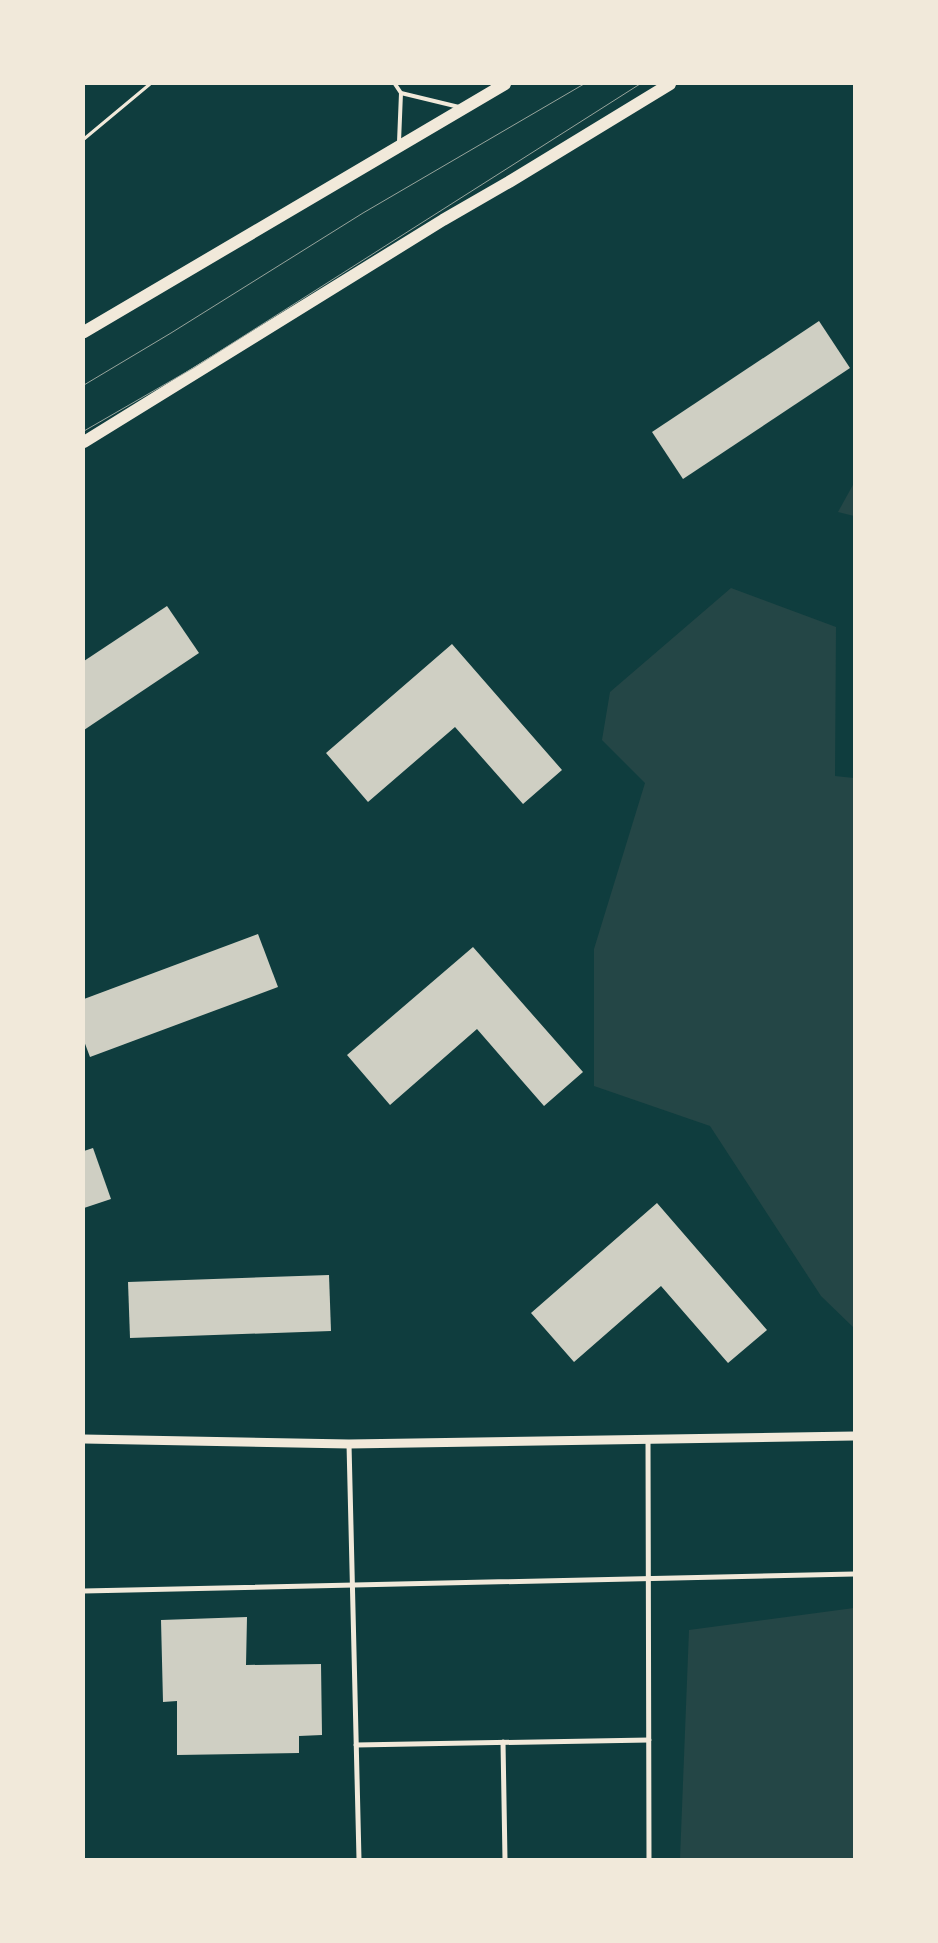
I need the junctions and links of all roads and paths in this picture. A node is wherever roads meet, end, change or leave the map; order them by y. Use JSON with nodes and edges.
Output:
{"nodes":[{"id":1,"x":150,"y":84,"type":"edge"},
{"id":2,"x":395,"y":84,"type":"edge"},
{"id":3,"x":505,"y":84,"type":"edge"},
{"id":4,"x":670,"y":84,"type":"edge"},
{"id":5,"x":401,"y":93,"type":"junction"},
{"id":6,"x":464,"y":108,"type":"junction"},
{"id":7,"x":84,"y":139,"type":"edge"},
{"id":8,"x":399,"y":145,"type":"junction"},
{"id":9,"x":84,"y":332,"type":"edge"},
{"id":10,"x":84,"y":442,"type":"edge"},
{"id":11,"x":854,"y":1436,"type":"edge"},
{"id":12,"x":84,"y":1439,"type":"edge"},
{"id":13,"x":648,"y":1439,"type":"junction"},
{"id":14,"x":349,"y":1444,"type":"junction"},
{"id":15,"x":854,"y":1574,"type":"edge"},
{"id":16,"x":648,"y":1579,"type":"junction"},
{"id":17,"x":352,"y":1585,"type":"junction"},
{"id":18,"x":84,"y":1591,"type":"edge"},
{"id":19,"x":649,"y":1740,"type":"junction"},
{"id":20,"x":503,"y":1742,"type":"junction"},
{"id":21,"x":356,"y":1745,"type":"junction"},
{"id":22,"x":359,"y":1859,"type":"edge"},
{"id":23,"x":506,"y":1859,"type":"edge"},
{"id":24,"x":649,"y":1859,"type":"edge"}],
"edges":[{"from":1,"to":7,"type":"path"},
{"from":2,"to":5,"type":"lane"},
{"from":3,"to":6,"type":"main road"},
{"from":4,"to":10,"type":"main road"},
{"from":5,"to":6,"type":"lane"},
{"from":5,"to":8,"type":"lane"},
{"from":6,"to":8,"type":"main road"},
{"from":8,"to":9,"type":"main road"},
{"from":11,"to":13,"type":"street"},
{"from":12,"to":14,"type":"street"},
{"from":13,"to":14,"type":"street"},
{"from":13,"to":16,"type":"street"},
{"from":14,"to":17,"type":"street"},
{"from":15,"to":16,"type":"street"},
{"from":16,"to":17,"type":"street"},
{"from":16,"to":19,"type":"street"},
{"from":17,"to":18,"type":"street"},
{"from":17,"to":21,"type":"street"},
{"from":19,"to":20,"type":"street"},
{"from":19,"to":24,"type":"street"},
{"from":20,"to":21,"type":"street"},
{"from":20,"to":23,"type":"street"},
{"from":21,"to":22,"type":"street"}]}
